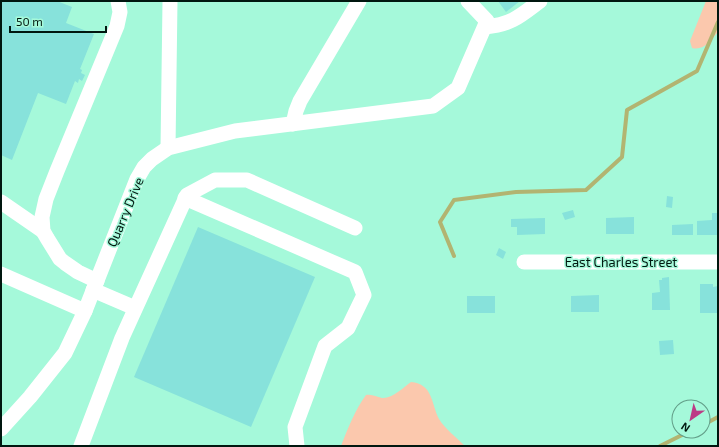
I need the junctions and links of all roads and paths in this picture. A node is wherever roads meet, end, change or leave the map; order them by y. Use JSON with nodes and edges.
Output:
{"nodes":[{"id":1,"x":118,"y":1,"type":"edge"},
{"id":2,"x":170,"y":1,"type":"edge"},
{"id":3,"x":359,"y":1,"type":"edge"},
{"id":4,"x":468,"y":1,"type":"edge"},
{"id":5,"x":540,"y":1,"type":"edge"},
{"id":6,"x":484,"y":27,"type":"junction"},
{"id":7,"x":293,"y":124,"type":"junction"},
{"id":8,"x":168,"y":148,"type":"junction"},
{"id":9,"x":185,"y":198,"type":"junction"},
{"id":10,"x":1,"y":202,"type":"edge"},
{"id":11,"x":355,"y":228,"type":"dead end"},
{"id":12,"x":43,"y":231,"type":"junction"},
{"id":13,"x":524,"y":262,"type":"dead end"},
{"id":14,"x":718,"y":262,"type":"edge"},
{"id":15,"x":1,"y":274,"type":"edge"},
{"id":16,"x":95,"y":285,"type":"junction"},
{"id":17,"x":135,"y":308,"type":"junction"},
{"id":18,"x":85,"y":311,"type":"junction"},
{"id":19,"x":1,"y":429,"type":"edge"},
{"id":20,"x":81,"y":446,"type":"edge"},
{"id":21,"x":297,"y":446,"type":"edge"}],
"edges":[{"from":1,"to":12,"type":"street"},
{"from":2,"to":8,"type":"street"},
{"from":3,"to":7,"type":"street"},
{"from":4,"to":6,"type":"street"},
{"from":5,"to":6,"type":"street"},
{"from":6,"to":7,"type":"street","name":"Quarry Drive"},
{"from":7,"to":8,"type":"street","name":"Quarry Drive"},
{"from":8,"to":16,"type":"street","name":"Quarry Drive"},
{"from":9,"to":11,"type":"street"},
{"from":9,"to":17,"type":"street"},
{"from":9,"to":21,"type":"street"},
{"from":10,"to":12,"type":"street"},
{"from":12,"to":16,"type":"street"},
{"from":13,"to":14,"type":"street","name":"East Charles Street"},
{"from":15,"to":18,"type":"street"},
{"from":16,"to":17,"type":"street"},
{"from":16,"to":18,"type":"street","name":"Quarry Drive"},
{"from":17,"to":20,"type":"street"},
{"from":18,"to":19,"type":"street","name":"Quarry Drive"}]}
